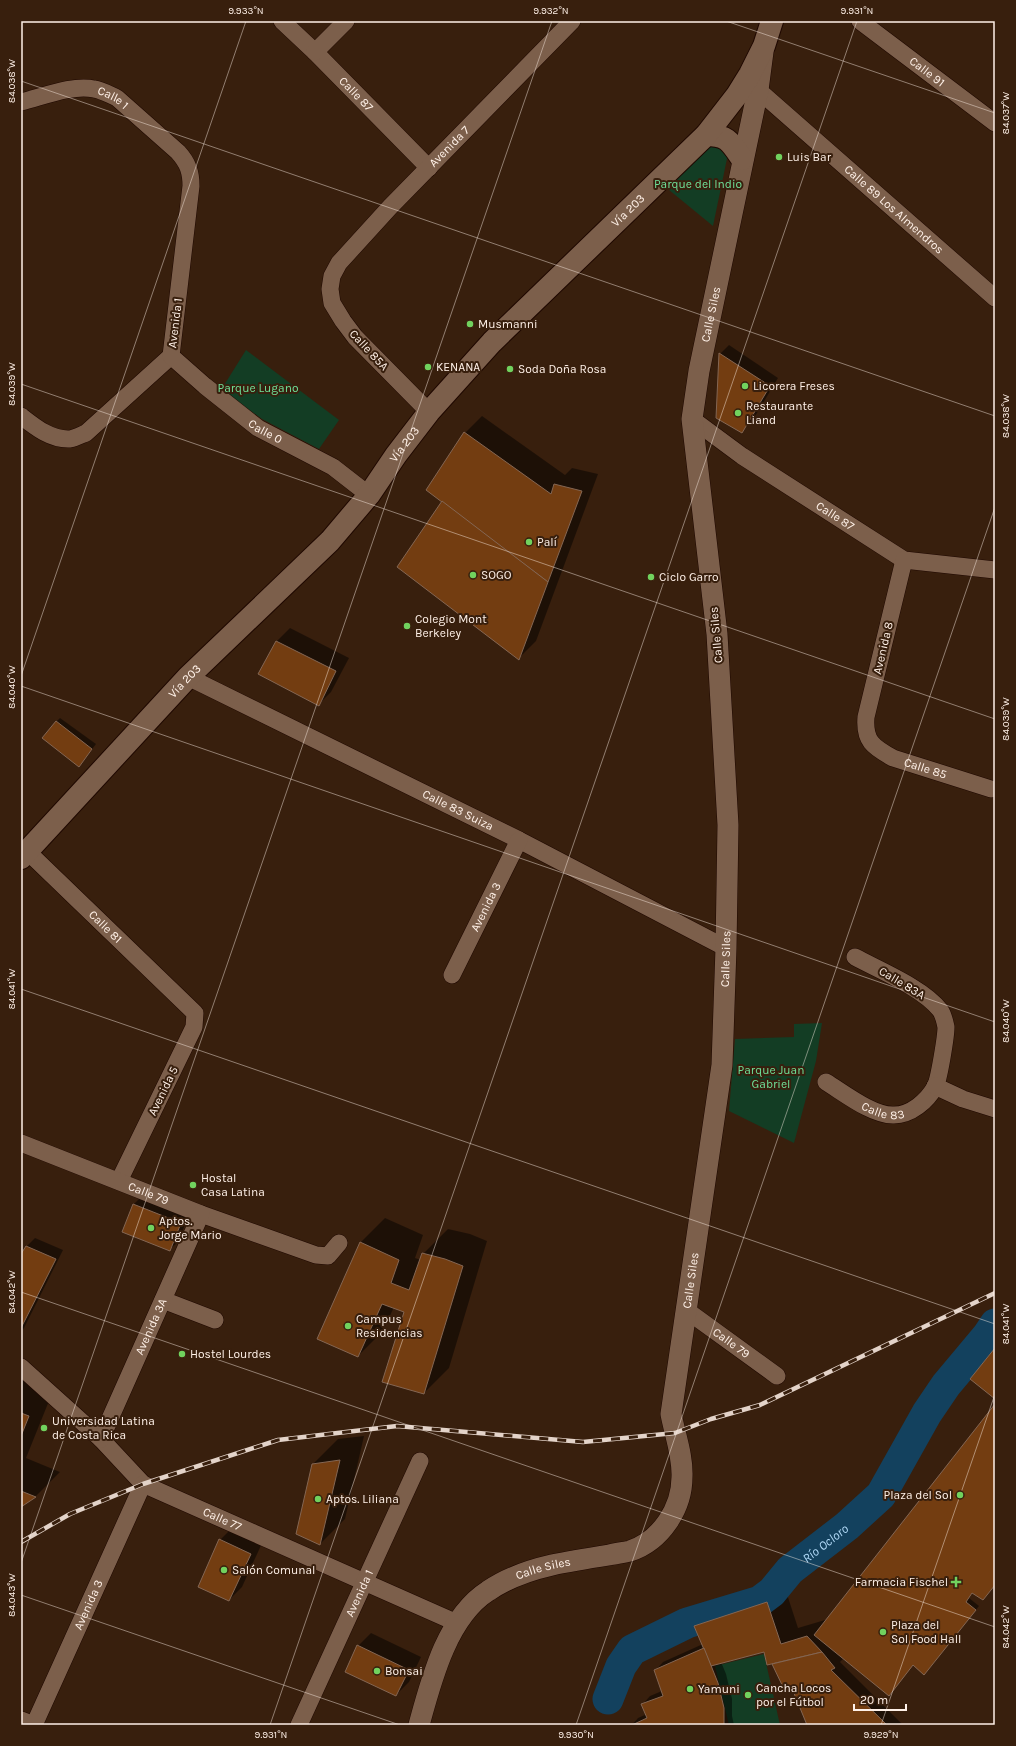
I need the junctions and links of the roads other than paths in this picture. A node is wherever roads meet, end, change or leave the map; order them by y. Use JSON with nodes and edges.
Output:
{"nodes":[{"id":1,"x":282,"y":21,"type":"edge"},
{"id":2,"x":346,"y":21,"type":"edge"},
{"id":3,"x":572,"y":21,"type":"edge"},
{"id":4,"x":772,"y":21,"type":"edge"},
{"id":5,"x":860,"y":21,"type":"edge"},
{"id":6,"x":764,"y":46,"type":"junction"},
{"id":7,"x":316,"y":52,"type":"junction"},
{"id":8,"x":758,"y":90,"type":"junction"},
{"id":9,"x":21,"y":102,"type":"edge"},
{"id":10,"x":995,"y":123,"type":"edge"},
{"id":11,"x":706,"y":135,"type":"junction"},
{"id":12,"x":742,"y":159,"type":"junction"},
{"id":13,"x":186,"y":161,"type":"joint"},
{"id":14,"x":429,"y":168,"type":"junction"},
{"id":15,"x":332,"y":276,"type":"joint"},
{"id":16,"x":995,"y":298,"type":"edge"},
{"id":17,"x":171,"y":356,"type":"junction"},
{"id":18,"x":429,"y":412,"type":"junction"},
{"id":19,"x":21,"y":416,"type":"edge"},
{"id":20,"x":692,"y":419,"type":"junction"},
{"id":21,"x":369,"y":495,"type":"junction"},
{"id":22,"x":904,"y":560,"type":"junction"},
{"id":23,"x":995,"y":570,"type":"edge"},
{"id":24,"x":188,"y":677,"type":"junction"},
{"id":25,"x":868,"y":736,"type":"joint"},
{"id":26,"x":991,"y":789,"type":"dead end"},
{"id":27,"x":519,"y":840,"type":"junction"},
{"id":28,"x":24,"y":854,"type":"edge"},
{"id":29,"x":726,"y":948,"type":"junction"},
{"id":30,"x":855,"y":956,"type":"dead end"},
{"id":31,"x":452,"y":974,"type":"dead end"},
{"id":32,"x":184,"y":1001,"type":"joint"},
{"id":33,"x":826,"y":1082,"type":"dead end"},
{"id":34,"x":935,"y":1086,"type":"junction"},
{"id":35,"x":995,"y":1109,"type":"edge"},
{"id":36,"x":21,"y":1143,"type":"edge"},
{"id":37,"x":119,"y":1181,"type":"junction"},
{"id":38,"x":201,"y":1214,"type":"junction"},
{"id":39,"x":340,"y":1242,"type":"dead end"},
{"id":40,"x":163,"y":1300,"type":"junction"},
{"id":41,"x":686,"y":1310,"type":"junction"},
{"id":42,"x":216,"y":1320,"type":"dead end"},
{"id":43,"x":21,"y":1366,"type":"edge"},
{"id":44,"x":777,"y":1376,"type":"dead end"},
{"id":45,"x":102,"y":1439,"type":"junction"},
{"id":46,"x":420,"y":1461,"type":"dead end"},
{"id":47,"x":143,"y":1484,"type":"junction"},
{"id":48,"x":364,"y":1583,"type":"junction"},
{"id":49,"x":457,"y":1624,"type":"junction"},
{"id":50,"x":21,"y":1720,"type":"edge"},
{"id":51,"x":34,"y":1725,"type":"edge"},
{"id":52,"x":299,"y":1725,"type":"edge"},
{"id":53,"x":419,"y":1725,"type":"edge"}],
"edges":[{"from":1,"to":7,"type":"street","name":"Calle 87"},
{"from":2,"to":7,"type":"street"},
{"from":3,"to":14,"type":"street","name":"Avenida 7"},
{"from":4,"to":6,"type":"main road","name":"Vía 203"},
{"from":5,"to":10,"type":"street","name":"Calle 91"},
{"from":6,"to":8,"type":"street","name":"Calle Siles"},
{"from":6,"to":11,"type":"main road","name":"Vía 203"},
{"from":7,"to":14,"type":"street","name":"Calle 87"},
{"from":8,"to":12,"type":"street","name":"Calle Siles"},
{"from":8,"to":16,"type":"street","name":"Calle 89 Los Almendros"},
{"from":9,"to":13,"type":"street","name":"Calle 1"},
{"from":11,"to":12,"type":"main road"},
{"from":11,"to":18,"type":"main road","name":"Vía 203"},
{"from":12,"to":20,"type":"street","name":"Calle Siles"},
{"from":13,"to":17,"type":"street","name":"Avenida 1"},
{"from":14,"to":15,"type":"street","name":"Avenida 7"},
{"from":15,"to":18,"type":"street","name":"Calle 85A"},
{"from":17,"to":19,"type":"street","name":"Avenida 1"},
{"from":17,"to":21,"type":"street","name":"Calle 0"},
{"from":18,"to":21,"type":"main road","name":"Vía 203"},
{"from":20,"to":22,"type":"street","name":"Calle 87"},
{"from":20,"to":29,"type":"street","name":"Calle Siles"},
{"from":21,"to":24,"type":"main road","name":"Vía 203"},
{"from":22,"to":23,"type":"street","name":"Calle 87"},
{"from":22,"to":25,"type":"street","name":"Avenida 8"},
{"from":24,"to":27,"type":"street","name":"Calle 83 Suiza"},
{"from":24,"to":28,"type":"main road","name":"Vía 203"},
{"from":25,"to":26,"type":"street","name":"Calle 85"},
{"from":27,"to":29,"type":"street","name":"Calle 83 Suiza"},
{"from":27,"to":31,"type":"street","name":"Avenida 3"},
{"from":28,"to":32,"type":"street","name":"Calle 81"},
{"from":29,"to":41,"type":"street","name":"Calle Siles"},
{"from":30,"to":34,"type":"street","name":"Calle 83A"},
{"from":32,"to":37,"type":"street","name":"Avenida 5"},
{"from":33,"to":34,"type":"street","name":"Calle 83"},
{"from":34,"to":35,"type":"street"},
{"from":36,"to":37,"type":"street","name":"Calle 79"},
{"from":37,"to":38,"type":"street","name":"Calle 79"},
{"from":38,"to":39,"type":"street","name":"Calle 79"},
{"from":38,"to":40,"type":"street","name":"Avenida 3A"},
{"from":40,"to":42,"type":"street"},
{"from":40,"to":45,"type":"street","name":"Avenida 3A"},
{"from":41,"to":44,"type":"street","name":"Calle 79"},
{"from":41,"to":49,"type":"street","name":"Calle Siles"},
{"from":43,"to":45,"type":"street","name":"Calle 77"},
{"from":45,"to":47,"type":"street","name":"Calle 77"},
{"from":46,"to":48,"type":"street","name":"Avenida 1"},
{"from":47,"to":48,"type":"street","name":"Calle 77"},
{"from":47,"to":51,"type":"street","name":"Avenida 3"},
{"from":48,"to":49,"type":"street","name":"Calle 77"},
{"from":48,"to":52,"type":"street","name":"Avenida 1"},
{"from":49,"to":53,"type":"street","name":"Calle Siles"},
{"from":50,"to":51,"type":"street"}]}
